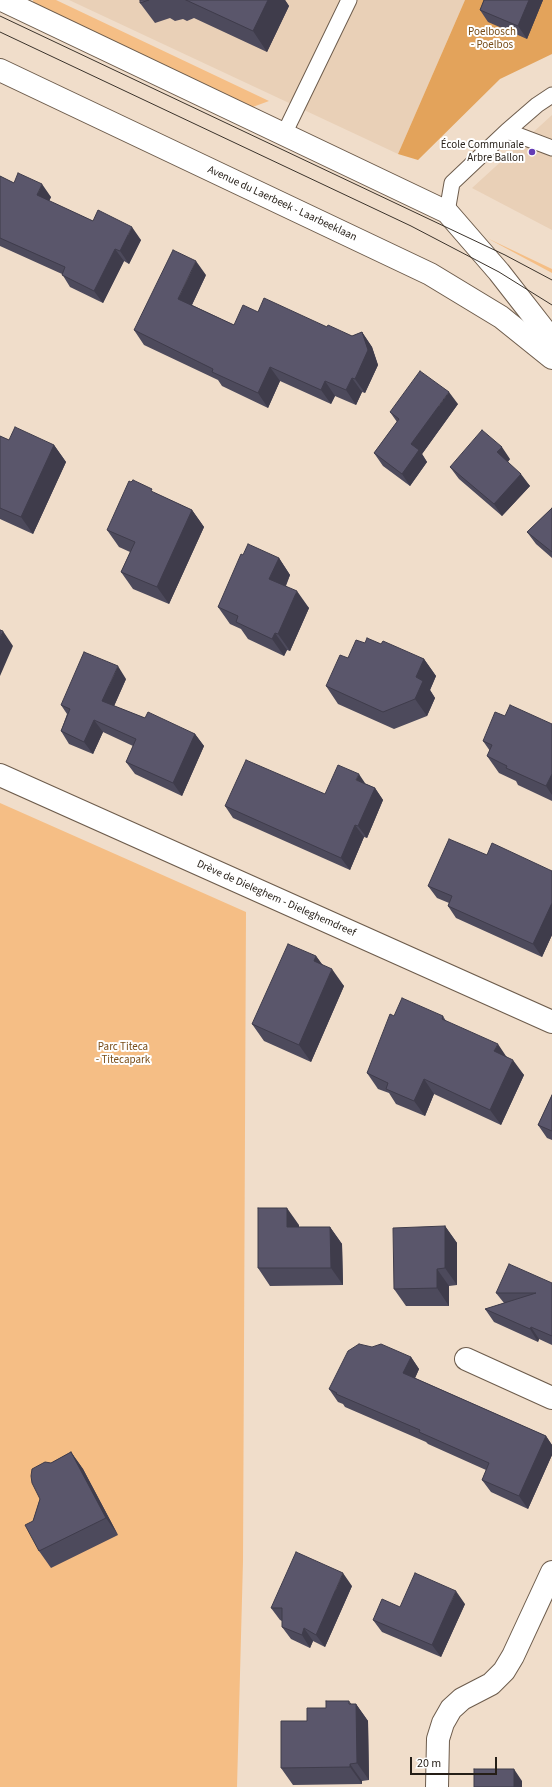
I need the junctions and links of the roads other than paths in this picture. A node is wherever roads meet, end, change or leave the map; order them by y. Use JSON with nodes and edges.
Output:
{"nodes":[{"id":1,"x":349,"y":0,"type":"edge"},
{"id":2,"x":12,"y":2,"type":"edge"},
{"id":3,"x":0,"y":70,"type":"edge"},
{"id":4,"x":552,"y":95,"type":"edge"},
{"id":5,"x":506,"y":131,"type":"junction"},
{"id":6,"x":284,"y":134,"type":"junction"},
{"id":7,"x":552,"y":148,"type":"edge"},
{"id":8,"x":447,"y":212,"type":"junction"},
{"id":9,"x":552,"y":340,"type":"edge"},
{"id":10,"x":552,"y":358,"type":"edge"},
{"id":11,"x":0,"y":775,"type":"edge"},
{"id":12,"x":552,"y":1022,"type":"edge"},
{"id":13,"x":466,"y":1359,"type":"dead end"},
{"id":14,"x":552,"y":1398,"type":"edge"},
{"id":15,"x":552,"y":1572,"type":"edge"},
{"id":16,"x":437,"y":1787,"type":"edge"}],
"edges":[{"from":1,"to":6,"type":"lane"},
{"from":2,"to":6,"type":"street"},
{"from":3,"to":10,"type":"street","name":"Avenue du Laerbeek - Laarbeeklaan"},
{"from":4,"to":5,"type":"lane"},
{"from":5,"to":7,"type":"lane"},
{"from":5,"to":8,"type":"lane"},
{"from":6,"to":8,"type":"street"},
{"from":8,"to":9,"type":"street"},
{"from":11,"to":12,"type":"street","name":"Drève de Dieleghem - Dieleghemdreef"},
{"from":13,"to":14,"type":"street"},
{"from":15,"to":16,"type":"street"}]}
